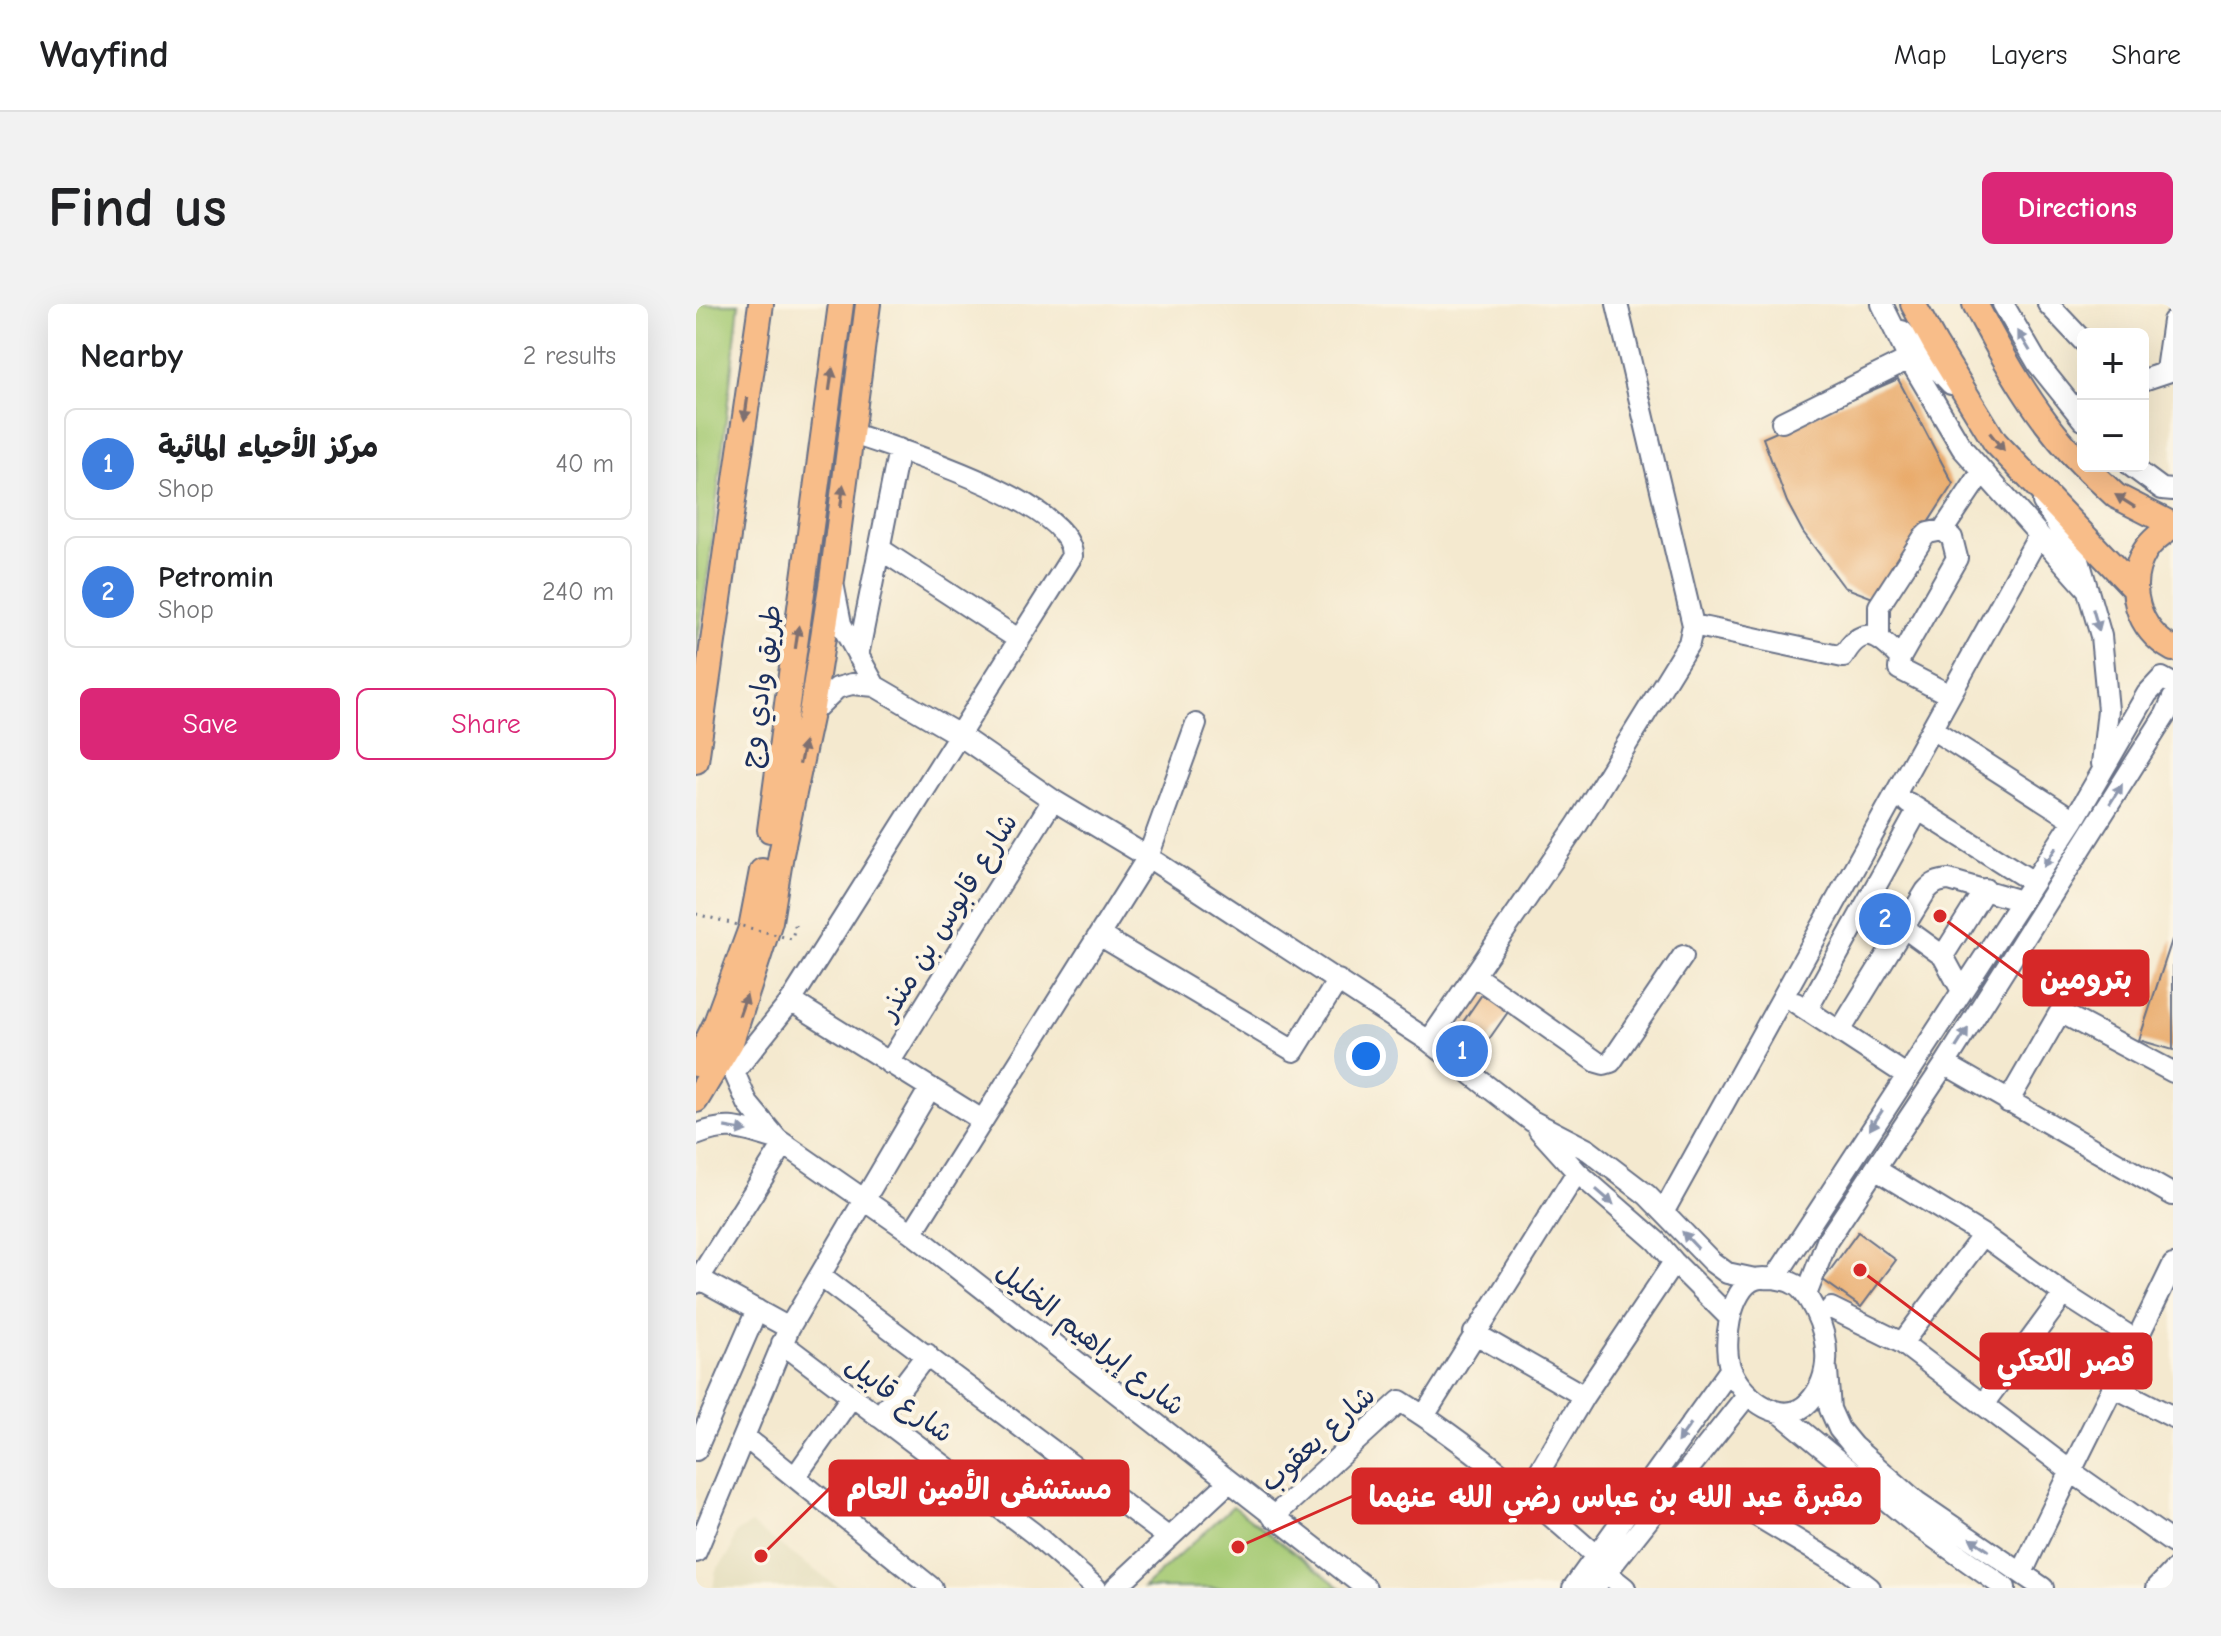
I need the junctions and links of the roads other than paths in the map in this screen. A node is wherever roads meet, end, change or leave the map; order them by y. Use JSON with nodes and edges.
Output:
{"nodes":[{"id":1,"x":761,"y":304,"type":"edge"},
{"id":2,"x":841,"y":304,"type":"edge"},
{"id":3,"x":868,"y":304,"type":"edge"},
{"id":4,"x":1617,"y":304,"type":"edge"},
{"id":5,"x":1913,"y":304,"type":"edge"},
{"id":6,"x":1975,"y":304,"type":"edge"},
{"id":7,"x":1995,"y":304,"type":"edge"},
{"id":8,"x":2003,"y":304,"type":"edge"},
{"id":9,"x":2048,"y":304,"type":"edge"},
{"id":10,"x":1885,"y":310,"type":"edge"},
{"id":11,"x":2173,"y":321,"type":"edge"},
{"id":12,"x":2077,"y":335,"type":"edge"},
{"id":13,"x":2002,"y":357,"type":"junction"},
{"id":14,"x":1909,"y":359,"type":"junction"},
{"id":15,"x":2170,"y":370,"type":"edge"},
{"id":16,"x":2149,"y":378,"type":"edge"},
{"id":17,"x":1976,"y":411,"type":"junction"},
{"id":18,"x":2077,"y":413,"type":"edge"},
{"id":19,"x":1782,"y":422,"type":"dead end"},
{"id":20,"x":850,"y":433,"type":"junction"},
{"id":21,"x":899,"y":449,"type":"junction"},
{"id":22,"x":2077,"y":458,"type":"edge"},
{"id":23,"x":1982,"y":472,"type":"junction"},
{"id":24,"x":2091,"y":472,"type":"edge"},
{"id":25,"x":2139,"y":472,"type":"edge"},
{"id":26,"x":2027,"y":475,"type":"junction"},
{"id":27,"x":2173,"y":490,"type":"edge"},
{"id":28,"x":2173,"y":525,"type":"edge"},
{"id":29,"x":1943,"y":530,"type":"junction"},
{"id":30,"x":2039,"y":535,"type":"junction"},
{"id":31,"x":880,"y":549,"type":"junction"},
{"id":32,"x":832,"y":580,"type":"junction"},
{"id":33,"x":2134,"y":588,"type":"junction"},
{"id":34,"x":2088,"y":590,"type":"junction"},
{"id":35,"x":1693,"y":625,"type":"junction"},
{"id":36,"x":714,"y":632,"type":"junction"},
{"id":37,"x":1879,"y":637,"type":"junction"},
{"id":38,"x":1018,"y":639,"type":"junction"},
{"id":39,"x":2173,"y":649,"type":"edge"},
{"id":40,"x":858,"y":656,"type":"junction"},
{"id":41,"x":1900,"y":658,"type":"junction"},
{"id":42,"x":2173,"y":684,"type":"edge"},
{"id":43,"x":875,"y":686,"type":"junction"},
{"id":44,"x":1950,"y":695,"type":"junction"},
{"id":45,"x":696,"y":696,"type":"edge"},
{"id":46,"x":2171,"y":708,"type":"edge"},
{"id":47,"x":811,"y":713,"type":"junction"},
{"id":48,"x":1196,"y":724,"type":"dead end"},
{"id":49,"x":1932,"y":729,"type":"junction"},
{"id":50,"x":959,"y":735,"type":"junction"},
{"id":51,"x":696,"y":761,"type":"edge"},
{"id":52,"x":2101,"y":772,"type":"junction"},
{"id":53,"x":1895,"y":795,"type":"junction"},
{"id":54,"x":1053,"y":800,"type":"junction"},
{"id":55,"x":1918,"y":810,"type":"junction"},
{"id":56,"x":2074,"y":820,"type":"junction"},
{"id":57,"x":1148,"y":857,"type":"junction"},
{"id":58,"x":2033,"y":882,"type":"junction"},
{"id":59,"x":1985,"y":889,"type":"junction"},
{"id":60,"x":2021,"y":901,"type":"junction"},
{"id":61,"x":1903,"y":927,"type":"junction"},
{"id":62,"x":1099,"y":935,"type":"junction"},
{"id":63,"x":1683,"y":956,"type":"dead end"},
{"id":64,"x":1943,"y":956,"type":"junction"},
{"id":65,"x":1475,"y":976,"type":"junction"},
{"id":66,"x":1338,"y":980,"type":"junction"},
{"id":67,"x":1962,"y":991,"type":"junction"},
{"id":68,"x":1783,"y":996,"type":"junction"},
{"id":69,"x":791,"y":1001,"type":"junction"},
{"id":70,"x":1807,"y":1010,"type":"junction"},
{"id":71,"x":1840,"y":1031,"type":"junction"},
{"id":72,"x":1429,"y":1041,"type":"junction"},
{"id":73,"x":731,"y":1042,"type":"junction"},
{"id":74,"x":889,"y":1063,"type":"junction"},
{"id":75,"x":696,"y":1064,"type":"edge"},
{"id":76,"x":1945,"y":1064,"type":"junction"},
{"id":77,"x":734,"y":1072,"type":"junction"},
{"id":78,"x":2173,"y":1072,"type":"edge"},
{"id":79,"x":1906,"y":1075,"type":"junction"},
{"id":80,"x":930,"y":1088,"type":"junction"},
{"id":81,"x":696,"y":1100,"type":"edge"},
{"id":82,"x":2008,"y":1102,"type":"junction"},
{"id":83,"x":982,"y":1120,"type":"junction"},
{"id":84,"x":1532,"y":1121,"type":"junction"},
{"id":85,"x":696,"y":1135,"type":"edge"},
{"id":86,"x":780,"y":1141,"type":"junction"},
{"id":87,"x":1875,"y":1169,"type":"junction"},
{"id":88,"x":1577,"y":1172,"type":"junction"},
{"id":89,"x":2173,"y":1195,"type":"edge"},
{"id":90,"x":864,"y":1199,"type":"junction"},
{"id":91,"x":1664,"y":1211,"type":"junction"},
{"id":92,"x":1818,"y":1211,"type":"junction"},
{"id":93,"x":1838,"y":1224,"type":"junction"},
{"id":94,"x":912,"y":1233,"type":"junction"},
{"id":95,"x":1983,"y":1235,"type":"junction"},
{"id":96,"x":1674,"y":1262,"type":"junction"},
{"id":97,"x":2173,"y":1265,"type":"edge"},
{"id":98,"x":820,"y":1276,"type":"junction"},
{"id":99,"x":1765,"y":1279,"type":"junction"},
{"id":100,"x":697,"y":1281,"type":"edge"},
{"id":101,"x":2064,"y":1294,"type":"junction"},
{"id":102,"x":1806,"y":1295,"type":"junction"},
{"id":103,"x":1831,"y":1308,"type":"dead end"},
{"id":104,"x":757,"y":1310,"type":"junction"},
{"id":105,"x":1730,"y":1318,"type":"junction"},
{"id":106,"x":1474,"y":1333,"type":"junction"},
{"id":107,"x":786,"y":1336,"type":"junction"},
{"id":108,"x":2137,"y":1341,"type":"junction"},
{"id":109,"x":1902,"y":1343,"type":"junction"},
{"id":110,"x":927,"y":1354,"type":"junction"},
{"id":111,"x":1827,"y":1367,"type":"junction"},
{"id":112,"x":1730,"y":1370,"type":"junction"},
{"id":113,"x":2112,"y":1386,"type":"junction"},
{"id":114,"x":1748,"y":1394,"type":"junction"},
{"id":115,"x":852,"y":1396,"type":"junction"},
{"id":116,"x":1584,"y":1396,"type":"junction"},
{"id":117,"x":1984,"y":1403,"type":"junction"},
{"id":118,"x":1779,"y":1412,"type":"junction"},
{"id":119,"x":1424,"y":1416,"type":"junction"},
{"id":120,"x":879,"y":1417,"type":"junction"},
{"id":121,"x":2173,"y":1417,"type":"edge"},
{"id":122,"x":698,"y":1437,"type":"edge"},
{"id":123,"x":745,"y":1437,"type":"junction"},
{"id":124,"x":2069,"y":1470,"type":"junction"},
{"id":125,"x":795,"y":1477,"type":"junction"},
{"id":126,"x":1229,"y":1482,"type":"junction"},
{"id":127,"x":1526,"y":1494,"type":"junction"},
{"id":128,"x":1742,"y":1507,"type":"dead end"},
{"id":129,"x":1273,"y":1517,"type":"junction"},
{"id":130,"x":1169,"y":1538,"type":"junction"},
{"id":131,"x":2173,"y":1543,"type":"edge"},
{"id":132,"x":696,"y":1552,"type":"edge"},
{"id":133,"x":2173,"y":1571,"type":"edge"},
{"id":134,"x":1598,"y":1572,"type":"edge"},
{"id":135,"x":2022,"y":1573,"type":"junction"},
{"id":136,"x":932,"y":1588,"type":"edge"},
{"id":137,"x":1096,"y":1588,"type":"edge"},
{"id":138,"x":1115,"y":1588,"type":"edge"},
{"id":139,"x":1366,"y":1588,"type":"edge"},
{"id":140,"x":1573,"y":1588,"type":"edge"},
{"id":141,"x":1625,"y":1588,"type":"edge"},
{"id":142,"x":1870,"y":1588,"type":"edge"},
{"id":143,"x":2005,"y":1588,"type":"edge"},
{"id":144,"x":2043,"y":1588,"type":"edge"},
{"id":145,"x":2157,"y":1588,"type":"edge"}],
"edges":[{"from":1,"to":36,"type":"main road","name":"طريق وادي وج","one_way":true},
{"from":75,"to":2,"type":"main road","name":"طريق وادي وج","one_way":true},
{"from":3,"to":20,"type":"main road"},
{"from":4,"to":35,"type":"street"},
{"from":5,"to":17,"type":"main road"},
{"from":6,"to":13,"type":"main road"},
{"from":7,"to":13,"type":"street"},
{"from":18,"to":8,"type":"street","one_way":true},
{"from":9,"to":12,"type":"street"},
{"from":10,"to":14,"type":"street"},
{"from":10,"to":17,"type":"street"},
{"from":11,"to":15,"type":"street"},
{"from":13,"to":22,"type":"main road"},
{"from":14,"to":19,"type":"street"},
{"from":14,"to":23,"type":"street"},
{"from":15,"to":16,"type":"street"},
{"from":17,"to":26,"type":"main road","one_way":true},
{"from":20,"to":21,"type":"street"},
{"from":32,"to":20,"type":"main road","one_way":true},
{"from":21,"to":31,"type":"street"},
{"from":21,"to":38,"type":"street"},
{"from":23,"to":29,"type":"street"},
{"from":23,"to":30,"type":"street"},
{"from":28,"to":24,"type":"main road","one_way":true},
{"from":25,"to":27,"type":"street"},
{"from":26,"to":33,"type":"main road"},
{"from":26,"to":34,"type":"street"},
{"from":28,"to":33,"type":"main road"},
{"from":29,"to":37,"type":"street"},
{"from":29,"to":41,"type":"street"},
{"from":30,"to":34,"type":"street"},
{"from":30,"to":44,"type":"street"},
{"from":31,"to":38,"type":"street"},
{"from":31,"to":40,"type":"street"},
{"from":32,"to":40,"type":"street"},
{"from":32,"to":47,"type":"main road"},
{"from":33,"to":39,"type":"main road"},
{"from":34,"to":52,"type":"street","one_way":true},
{"from":35,"to":37,"type":"street"},
{"from":35,"to":65,"type":"street"},
{"from":36,"to":45,"type":"street"},
{"from":36,"to":51,"type":"main road","name":"طريق وادي وج"},
{"from":37,"to":41,"type":"street"},
{"from":38,"to":50,"type":"street"},
{"from":40,"to":43,"type":"street"},
{"from":41,"to":44,"type":"street"},
{"from":42,"to":52,"type":"street"},
{"from":43,"to":47,"type":"street"},
{"from":43,"to":50,"type":"street"},
{"from":44,"to":49,"type":"street"},
{"from":76,"to":46,"type":"street","one_way":true},
{"from":73,"to":47,"type":"main road","one_way":true},
{"from":48,"to":57,"type":"street"},
{"from":49,"to":53,"type":"street"},
{"from":49,"to":56,"type":"street"},
{"from":50,"to":54,"type":"street"},
{"from":50,"to":69,"type":"street"},
{"from":52,"to":56,"type":"street"},
{"from":53,"to":55,"type":"street"},
{"from":53,"to":68,"type":"street"},
{"from":54,"to":57,"type":"street"},
{"from":54,"to":74,"type":"street","name":"شارع قابوس بن منذر"},
{"from":55,"to":58,"type":"street"},
{"from":55,"to":70,"type":"street"},
{"from":56,"to":58,"type":"street","one_way":true},
{"from":57,"to":62,"type":"street"},
{"from":57,"to":66,"type":"street"},
{"from":58,"to":60,"type":"street"},
{"from":59,"to":60,"type":"street"},
{"from":59,"to":61,"type":"street"},
{"from":59,"to":64,"type":"street"},
{"from":60,"to":67,"type":"street"},
{"from":61,"to":64,"type":"street"},
{"from":61,"to":71,"type":"street"},
{"from":62,"to":66,"type":"street"},
{"from":62,"to":83,"type":"street"},
{"from":63,"to":65,"type":"street"},
{"from":64,"to":67,"type":"street"},
{"from":65,"to":72,"type":"street"},
{"from":66,"to":72,"type":"street"},
{"from":67,"to":79,"type":"street"},
{"from":68,"to":70,"type":"street"},
{"from":68,"to":91,"type":"street"},
{"from":69,"to":74,"type":"street"},
{"from":69,"to":77,"type":"street"},
{"from":70,"to":71,"type":"street"},
{"from":71,"to":79,"type":"street"},
{"from":72,"to":84,"type":"street"},
{"from":73,"to":77,"type":"street"},
{"from":73,"to":81,"type":"main road"},
{"from":74,"to":80,"type":"street"},
{"from":76,"to":82,"type":"street"},
{"from":76,"to":87,"type":"street"},
{"from":77,"to":86,"type":"street"},
{"from":78,"to":82,"type":"street"},
{"from":79,"to":92,"type":"street","one_way":true},
{"from":80,"to":83,"type":"street"},
{"from":80,"to":90,"type":"street"},
{"from":82,"to":89,"type":"street"},
{"from":83,"to":94,"type":"street"},
{"from":84,"to":88,"type":"street"},
{"from":84,"to":91,"type":"street"},
{"from":85,"to":86,"type":"street","one_way":true},
{"from":86,"to":90,"type":"street","name":"شارع إبراهيم الخليل"},
{"from":86,"to":100,"type":"street"},
{"from":87,"to":93,"type":"street"},
{"from":87,"to":95,"type":"street"},
{"from":88,"to":96,"type":"street","one_way":true},
{"from":88,"to":106,"type":"street"},
{"from":90,"to":94,"type":"street","name":"شارع إبراهيم الخليل"},
{"from":90,"to":98,"type":"street"},
{"from":99,"to":91,"type":"street","one_way":true},
{"from":92,"to":93,"type":"street"},
{"from":92,"to":99,"type":"street"},
{"from":93,"to":102,"type":"street"},
{"from":94,"to":126,"type":"street","name":"شارع إبراهيم الخليل"},
{"from":95,"to":101,"type":"street"},
{"from":95,"to":109,"type":"street"},
{"from":96,"to":105,"type":"street"},
{"from":96,"to":116,"type":"street"},
{"from":97,"to":108,"type":"street"},
{"from":98,"to":107,"type":"street"},
{"from":98,"to":110,"type":"street"},
{"from":99,"to":102,"type":"street"},
{"from":99,"to":105,"type":"street"},
{"from":100,"to":104,"type":"street","name":"شارع قابيل"},
{"from":101,"to":108,"type":"street"},
{"from":101,"to":117,"type":"street"},
{"from":102,"to":111,"type":"street"},
{"from":103,"to":109,"type":"street"},
{"from":104,"to":107,"type":"street","name":"شارع قابيل"},
{"from":104,"to":122,"type":"street"},
{"from":105,"to":112,"type":"street"},
{"from":106,"to":116,"type":"street"},
{"from":106,"to":119,"type":"street"},
{"from":107,"to":115,"type":"street","name":"شارع قابيل"},
{"from":107,"to":123,"type":"street"},
{"from":108,"to":113,"type":"street"},
{"from":109,"to":117,"type":"street"},
{"from":110,"to":120,"type":"street"},
{"from":110,"to":130,"type":"street"},
{"from":111,"to":118,"type":"street"},
{"from":135,"to":111,"type":"street","one_way":true},
{"from":112,"to":114,"type":"street"},
{"from":112,"to":134,"type":"street","one_way":true},
{"from":113,"to":121,"type":"street"},
{"from":113,"to":124,"type":"street"},
{"from":114,"to":118,"type":"street"},
{"from":114,"to":134,"type":"street"},
{"from":115,"to":120,"type":"street","name":"شارع قابيل"},
{"from":115,"to":125,"type":"street"},
{"from":116,"to":127,"type":"street"},
{"from":117,"to":124,"type":"street"},
{"from":118,"to":143,"type":"street"},
{"from":119,"to":127,"type":"street"},
{"from":119,"to":129,"type":"street","name":"شارع يعقوب"},
{"from":120,"to":137,"type":"street","name":"شارع قابيل"},
{"from":123,"to":125,"type":"street"},
{"from":123,"to":132,"type":"street"},
{"from":124,"to":131,"type":"street"},
{"from":124,"to":135,"type":"street"},
{"from":125,"to":136,"type":"street"},
{"from":126,"to":129,"type":"street","name":"شارع إبراهيم الخليل"},
{"from":126,"to":130,"type":"street"},
{"from":127,"to":134,"type":"street"},
{"from":128,"to":142,"type":"street"},
{"from":129,"to":139,"type":"street","name":"شارع إبراهيم الخليل"},
{"from":130,"to":138,"type":"street"},
{"from":133,"to":145,"type":"street"},
{"from":134,"to":140,"type":"street"},
{"from":134,"to":141,"type":"street"},
{"from":135,"to":144,"type":"street"}]}
